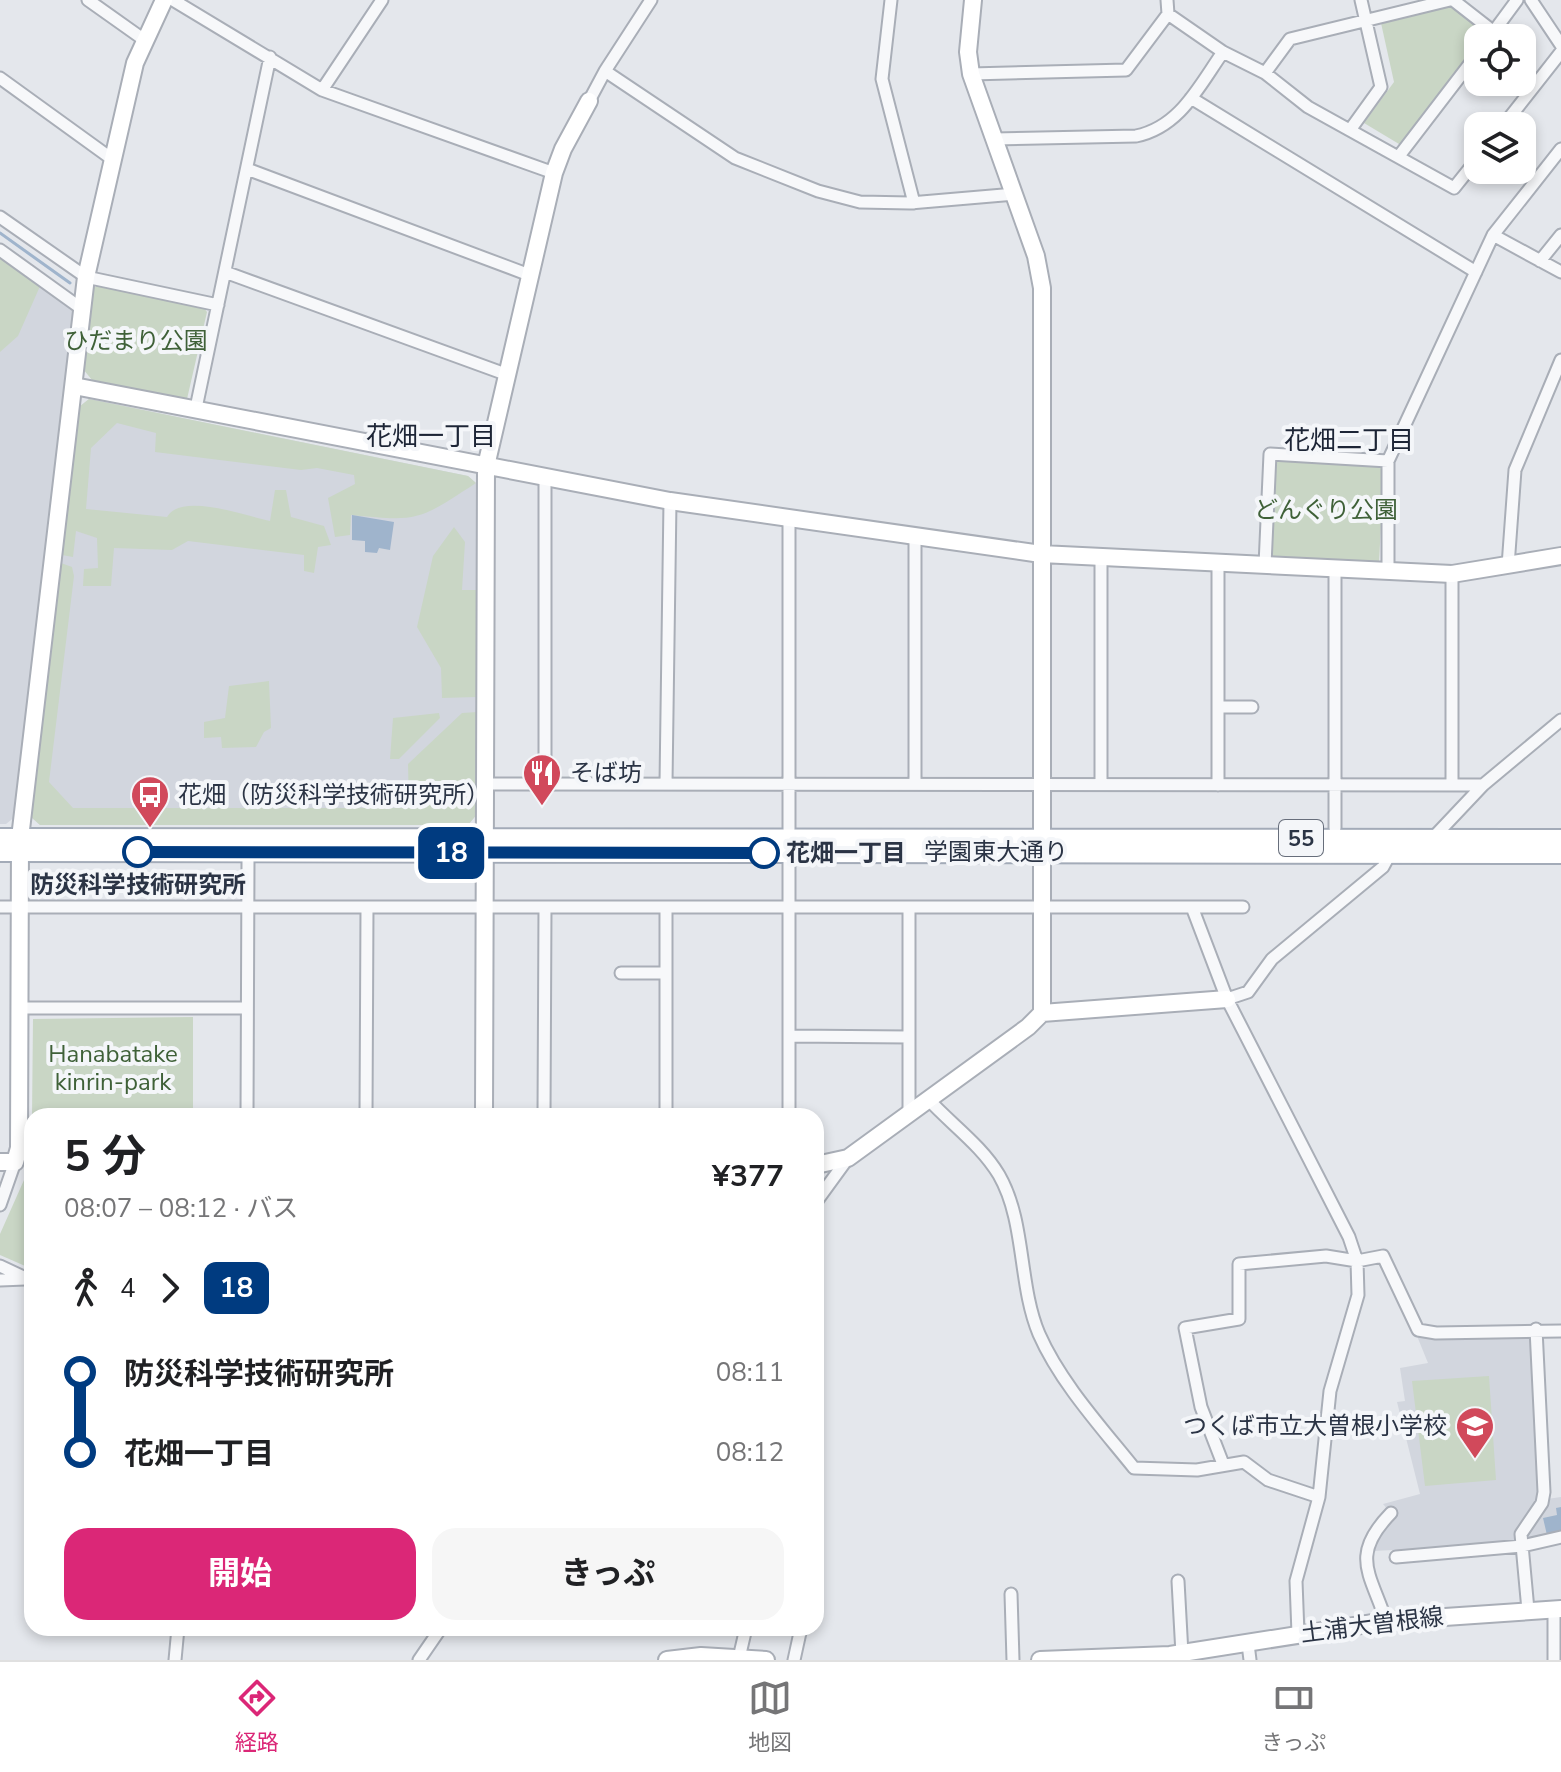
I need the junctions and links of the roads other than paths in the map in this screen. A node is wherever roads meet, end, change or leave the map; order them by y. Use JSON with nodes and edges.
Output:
{"nodes":[{"id":1,"x":88,"y":0,"type":"edge"},
{"id":2,"x":164,"y":0,"type":"edge"},
{"id":3,"x":173,"y":0,"type":"edge"},
{"id":4,"x":382,"y":0,"type":"edge"},
{"id":5,"x":651,"y":0,"type":"edge"},
{"id":6,"x":891,"y":0,"type":"edge"},
{"id":7,"x":973,"y":0,"type":"edge"},
{"id":8,"x":1167,"y":0,"type":"edge"},
{"id":9,"x":1361,"y":0,"type":"edge"},
{"id":10,"x":1452,"y":0,"type":"edge"},
{"id":11,"x":1517,"y":0,"type":"edge"},
{"id":12,"x":1531,"y":0,"type":"edge"},
{"id":13,"x":1168,"y":14,"type":"junction"},
{"id":14,"x":1366,"y":21,"type":"junction"},
{"id":15,"x":1479,"y":24,"type":"edge"},
{"id":16,"x":1500,"y":24,"type":"edge"},
{"id":17,"x":143,"y":39,"type":"junction"},
{"id":18,"x":1561,"y":45,"type":"edge"},
{"id":19,"x":1223,"y":52,"type":"junction"},
{"id":20,"x":1561,"y":52,"type":"edge"},
{"id":21,"x":270,"y":57,"type":"junction"},
{"id":22,"x":605,"y":71,"type":"junction"},
{"id":23,"x":1464,"y":71,"type":"edge"},
{"id":24,"x":1265,"y":73,"type":"junction"},
{"id":25,"x":971,"y":74,"type":"junction"},
{"id":26,"x":0,"y":78,"type":"edge"},
{"id":27,"x":322,"y":90,"type":"junction"},
{"id":28,"x":1191,"y":98,"type":"junction"},
{"id":29,"x":589,"y":101,"type":"joint"},
{"id":30,"x":1514,"y":112,"type":"edge"},
{"id":31,"x":1350,"y":130,"type":"junction"},
{"id":32,"x":994,"y":139,"type":"junction"},
{"id":33,"x":1561,"y":149,"type":"edge"},
{"id":34,"x":1399,"y":156,"type":"junction"},
{"id":35,"x":112,"y":159,"type":"junction"},
{"id":36,"x":247,"y":169,"type":"junction"},
{"id":37,"x":554,"y":173,"type":"junction"},
{"id":38,"x":1464,"y":176,"type":"edge"},
{"id":39,"x":1015,"y":194,"type":"junction"},
{"id":40,"x":914,"y":203,"type":"junction"},
{"id":41,"x":0,"y":217,"type":"edge"},
{"id":42,"x":1493,"y":235,"type":"junction"},
{"id":43,"x":1561,"y":235,"type":"edge"},
{"id":44,"x":0,"y":250,"type":"edge"},
{"id":45,"x":1540,"y":261,"type":"junction"},
{"id":46,"x":225,"y":272,"type":"junction"},
{"id":47,"x":1476,"y":272,"type":"junction"},
{"id":48,"x":1561,"y":272,"type":"edge"},
{"id":49,"x":532,"y":276,"type":"junction"},
{"id":50,"x":86,"y":277,"type":"junction"},
{"id":51,"x":218,"y":305,"type":"junction"},
{"id":52,"x":82,"y":309,"type":"junction"},
{"id":53,"x":1561,"y":360,"type":"edge"},
{"id":54,"x":508,"y":375,"type":"junction"},
{"id":55,"x":74,"y":386,"type":"junction"},
{"id":56,"x":196,"y":408,"type":"junction"},
{"id":57,"x":1388,"y":461,"type":"junction"},
{"id":58,"x":486,"y":466,"type":"junction"},
{"id":59,"x":545,"y":477,"type":"junction"},
{"id":60,"x":670,"y":501,"type":"junction"},
{"id":61,"x":789,"y":519,"type":"junction"},
{"id":62,"x":915,"y":535,"type":"junction"},
{"id":63,"x":1041,"y":554,"type":"junction"},
{"id":64,"x":1561,"y":556,"type":"edge"},
{"id":65,"x":1101,"y":557,"type":"junction"},
{"id":66,"x":1218,"y":563,"type":"junction"},
{"id":67,"x":1265,"y":565,"type":"junction"},
{"id":68,"x":1508,"y":566,"type":"junction"},
{"id":69,"x":1335,"y":568,"type":"junction"},
{"id":70,"x":1388,"y":571,"type":"junction"},
{"id":71,"x":1452,"y":574,"type":"junction"},
{"id":72,"x":1218,"y":707,"type":"junction"},
{"id":73,"x":1252,"y":707,"type":"dead end"},
{"id":74,"x":1561,"y":720,"type":"edge"},
{"id":75,"x":545,"y":783,"type":"junction"},
{"id":76,"x":666,"y":783,"type":"junction"},
{"id":77,"x":790,"y":783,"type":"junction"},
{"id":78,"x":915,"y":783,"type":"junction"},
{"id":79,"x":485,"y":784,"type":"junction"},
{"id":80,"x":1041,"y":784,"type":"junction"},
{"id":81,"x":1101,"y":784,"type":"junction"},
{"id":82,"x":1218,"y":785,"type":"junction"},
{"id":83,"x":1335,"y":785,"type":"junction"},
{"id":84,"x":1452,"y":785,"type":"junction"},
{"id":85,"x":1483,"y":785,"type":"junction"},
{"id":86,"x":1335,"y":828,"type":"dead end"},
{"id":87,"x":789,"y":829,"type":"dead end"},
{"id":88,"x":0,"y":838,"type":"edge"},
{"id":89,"x":1432,"y":839,"type":"junction"},
{"id":90,"x":1561,"y":839,"type":"edge"},
{"id":91,"x":486,"y":846,"type":"junction"},
{"id":92,"x":1040,"y":846,"type":"junction"},
{"id":93,"x":13,"y":847,"type":"edge"},
{"id":94,"x":1390,"y":854,"type":"junction"},
{"id":95,"x":1561,"y":854,"type":"edge"},
{"id":96,"x":248,"y":861,"type":"dead end"},
{"id":97,"x":789,"y":862,"type":"dead end"},
{"id":98,"x":0,"y":907,"type":"edge"},
{"id":99,"x":19,"y":907,"type":"junction"},
{"id":100,"x":247,"y":907,"type":"junction"},
{"id":101,"x":367,"y":907,"type":"junction"},
{"id":102,"x":485,"y":907,"type":"junction"},
{"id":103,"x":545,"y":907,"type":"junction"},
{"id":104,"x":666,"y":907,"type":"junction"},
{"id":105,"x":1192,"y":907,"type":"junction"},
{"id":106,"x":1243,"y":907,"type":"dead end"},
{"id":107,"x":789,"y":908,"type":"junction"},
{"id":108,"x":909,"y":908,"type":"junction"},
{"id":109,"x":1041,"y":908,"type":"junction"},
{"id":110,"x":621,"y":973,"type":"dead end"},
{"id":111,"x":666,"y":973,"type":"junction"},
{"id":112,"x":1227,"y":999,"type":"junction"},
{"id":113,"x":19,"y":1008,"type":"junction"},
{"id":114,"x":246,"y":1008,"type":"junction"},
{"id":115,"x":1042,"y":1013,"type":"junction"},
{"id":116,"x":789,"y":1036,"type":"junction"},
{"id":117,"x":909,"y":1037,"type":"junction"},
{"id":118,"x":928,"y":1099,"type":"junction"},
{"id":119,"x":247,"y":1108,"type":"edge"},
{"id":120,"x":366,"y":1108,"type":"edge"},
{"id":121,"x":484,"y":1108,"type":"edge"},
{"id":122,"x":544,"y":1108,"type":"edge"},
{"id":123,"x":666,"y":1108,"type":"edge"},
{"id":124,"x":789,"y":1108,"type":"edge"},
{"id":125,"x":909,"y":1113,"type":"junction"},
{"id":126,"x":848,"y":1158,"type":"junction"},
{"id":127,"x":8,"y":1162,"type":"edge"},
{"id":128,"x":824,"y":1163,"type":"edge"},
{"id":129,"x":824,"y":1191,"type":"edge"},
{"id":130,"x":0,"y":1205,"type":"edge"},
{"id":131,"x":1357,"y":1261,"type":"junction"},
{"id":132,"x":0,"y":1266,"type":"edge"},
{"id":133,"x":24,"y":1278,"type":"edge"},
{"id":134,"x":0,"y":1280,"type":"edge"},
{"id":135,"x":24,"y":1280,"type":"edge"},
{"id":136,"x":1536,"y":1329,"type":"junction"},
{"id":137,"x":1561,"y":1331,"type":"edge"},
{"id":138,"x":1223,"y":1464,"type":"junction"},
{"id":139,"x":1319,"y":1497,"type":"junction"},
{"id":140,"x":1391,"y":1513,"type":"dead end"},
{"id":141,"x":1561,"y":1537,"type":"edge"},
{"id":142,"x":1522,"y":1546,"type":"junction"},
{"id":143,"x":1396,"y":1557,"type":"dead end"},
{"id":144,"x":1178,"y":1581,"type":"dead end"},
{"id":145,"x":1011,"y":1594,"type":"dead end"},
{"id":146,"x":1557,"y":1609,"type":"edge"},
{"id":147,"x":1528,"y":1610,"type":"junction"},
{"id":148,"x":1386,"y":1621,"type":"junction"},
{"id":149,"x":1298,"y":1634,"type":"junction"},
{"id":150,"x":177,"y":1636,"type":"edge"},
{"id":151,"x":436,"y":1636,"type":"edge"},
{"id":152,"x":744,"y":1636,"type":"edge"},
{"id":153,"x":799,"y":1636,"type":"edge"},
{"id":154,"x":1249,"y":1652,"type":"edge"},
{"id":155,"x":1182,"y":1654,"type":"junction"},
{"id":156,"x":739,"y":1658,"type":"junction"},
{"id":157,"x":175,"y":1660,"type":"edge"},
{"id":158,"x":419,"y":1660,"type":"edge"},
{"id":159,"x":667,"y":1660,"type":"edge"},
{"id":160,"x":766,"y":1660,"type":"edge"},
{"id":161,"x":794,"y":1660,"type":"edge"},
{"id":162,"x":1013,"y":1660,"type":"edge"},
{"id":163,"x":1040,"y":1660,"type":"edge"},
{"id":164,"x":1554,"y":1660,"type":"edge"}],
"edges":[{"from":1,"to":17,"type":"street"},
{"from":2,"to":17,"type":"street"},
{"from":3,"to":21,"type":"street"},
{"from":4,"to":27,"type":"street"},
{"from":5,"to":22,"type":"street"},
{"from":6,"to":40,"type":"street"},
{"from":7,"to":25,"type":"street"},
{"from":8,"to":13,"type":"street"},
{"from":9,"to":14,"type":"street"},
{"from":10,"to":14,"type":"street"},
{"from":10,"to":15,"type":"street"},
{"from":11,"to":16,"type":"street"},
{"from":12,"to":18,"type":"street"},
{"from":13,"to":19,"type":"street"},
{"from":13,"to":25,"type":"street"},
{"from":14,"to":24,"type":"street"},
{"from":14,"to":31,"type":"street"},
{"from":17,"to":35,"type":"street"},
{"from":19,"to":24,"type":"street"},
{"from":19,"to":28,"type":"street"},
{"from":20,"to":30,"type":"street"},
{"from":21,"to":27,"type":"street"},
{"from":21,"to":36,"type":"street"},
{"from":22,"to":29,"type":"street"},
{"from":22,"to":40,"type":"street"},
{"from":23,"to":34,"type":"street"},
{"from":24,"to":31,"type":"street"},
{"from":25,"to":32,"type":"street"},
{"from":26,"to":35,"type":"street"},
{"from":27,"to":37,"type":"street"},
{"from":28,"to":32,"type":"street"},
{"from":28,"to":47,"type":"street"},
{"from":29,"to":37,"type":"street"},
{"from":31,"to":34,"type":"street"},
{"from":32,"to":39,"type":"street"},
{"from":33,"to":42,"type":"street"},
{"from":34,"to":38,"type":"street"},
{"from":35,"to":50,"type":"street"},
{"from":36,"to":46,"type":"street"},
{"from":36,"to":49,"type":"street"},
{"from":37,"to":49,"type":"street"},
{"from":39,"to":40,"type":"street"},
{"from":39,"to":63,"type":"street"},
{"from":41,"to":50,"type":"street"},
{"from":42,"to":45,"type":"street"},
{"from":42,"to":47,"type":"street"},
{"from":43,"to":45,"type":"street"},
{"from":44,"to":52,"type":"street"},
{"from":45,"to":48,"type":"street"},
{"from":46,"to":51,"type":"street"},
{"from":46,"to":54,"type":"street"},
{"from":47,"to":57,"type":"street"},
{"from":49,"to":54,"type":"street"},
{"from":50,"to":51,"type":"street"},
{"from":50,"to":52,"type":"street"},
{"from":51,"to":56,"type":"street"},
{"from":52,"to":55,"type":"street"},
{"from":53,"to":68,"type":"street"},
{"from":54,"to":58,"type":"street"},
{"from":55,"to":56,"type":"street"},
{"from":55,"to":93,"type":"street"},
{"from":56,"to":58,"type":"street"},
{"from":57,"to":67,"type":"street"},
{"from":57,"to":70,"type":"street"},
{"from":58,"to":59,"type":"street"},
{"from":58,"to":79,"type":"street"},
{"from":59,"to":60,"type":"street"},
{"from":59,"to":75,"type":"street"},
{"from":60,"to":61,"type":"street"},
{"from":60,"to":76,"type":"street"},
{"from":61,"to":62,"type":"street"},
{"from":61,"to":77,"type":"street"},
{"from":62,"to":63,"type":"street"},
{"from":62,"to":78,"type":"street"},
{"from":63,"to":65,"type":"street"},
{"from":63,"to":80,"type":"street"},
{"from":64,"to":68,"type":"street"},
{"from":65,"to":66,"type":"street"},
{"from":65,"to":81,"type":"street"},
{"from":66,"to":67,"type":"street"},
{"from":66,"to":72,"type":"street"},
{"from":67,"to":69,"type":"street"},
{"from":68,"to":71,"type":"street"},
{"from":69,"to":70,"type":"street"},
{"from":69,"to":83,"type":"street"},
{"from":70,"to":71,"type":"street"},
{"from":71,"to":84,"type":"street"},
{"from":72,"to":73,"type":"street"},
{"from":72,"to":82,"type":"street"},
{"from":74,"to":85,"type":"street"},
{"from":75,"to":76,"type":"street"},
{"from":75,"to":79,"type":"street"},
{"from":76,"to":77,"type":"street"},
{"from":77,"to":78,"type":"street"},
{"from":77,"to":87,"type":"street"},
{"from":78,"to":80,"type":"street"},
{"from":79,"to":91,"type":"street"},
{"from":80,"to":81,"type":"street"},
{"from":80,"to":92,"type":"street"},
{"from":81,"to":82,"type":"street"},
{"from":82,"to":83,"type":"street"},
{"from":83,"to":84,"type":"street"},
{"from":83,"to":86,"type":"street"},
{"from":84,"to":85,"type":"street"},
{"from":85,"to":89,"type":"street"},
{"from":88,"to":93,"type":"main road","name":"学園東大通り","number":"55"},
{"from":89,"to":90,"type":"main road","name":"学園東大通り","number":"55"},
{"from":89,"to":92,"type":"main road","name":"学園東大通り","number":"55"},
{"from":91,"to":92,"type":"main road","name":"学園東大通り","number":"55"},
{"from":91,"to":93,"type":"main road","name":"学園東大通り","number":"55"},
{"from":91,"to":102,"type":"street"},
{"from":92,"to":94,"type":"main road","name":"学園東大通り","number":"55"},
{"from":92,"to":109,"type":"street"},
{"from":93,"to":99,"type":"street"},
{"from":94,"to":95,"type":"main road","name":"学園東大通り","number":"55"},
{"from":94,"to":112,"type":"street"},
{"from":96,"to":100,"type":"street"},
{"from":97,"to":107,"type":"street"},
{"from":98,"to":99,"type":"street"},
{"from":99,"to":100,"type":"street"},
{"from":99,"to":113,"type":"street"},
{"from":100,"to":101,"type":"street"},
{"from":100,"to":114,"type":"street"},
{"from":101,"to":102,"type":"street"},
{"from":101,"to":120,"type":"street"},
{"from":102,"to":103,"type":"street"},
{"from":102,"to":121,"type":"street"},
{"from":103,"to":104,"type":"street"},
{"from":103,"to":122,"type":"street"},
{"from":104,"to":107,"type":"street"},
{"from":104,"to":111,"type":"street"},
{"from":105,"to":106,"type":"street"},
{"from":105,"to":109,"type":"street"},
{"from":105,"to":112,"type":"street"},
{"from":107,"to":108,"type":"street"},
{"from":107,"to":116,"type":"street"},
{"from":108,"to":109,"type":"street"},
{"from":108,"to":117,"type":"street"},
{"from":109,"to":115,"type":"street"},
{"from":110,"to":111,"type":"street"},
{"from":111,"to":123,"type":"street"},
{"from":112,"to":115,"type":"street"},
{"from":112,"to":131,"type":"street"},
{"from":113,"to":114,"type":"street"},
{"from":113,"to":127,"type":"street"},
{"from":114,"to":119,"type":"street"},
{"from":115,"to":118,"type":"street"},
{"from":116,"to":117,"type":"street"},
{"from":116,"to":124,"type":"street"},
{"from":117,"to":125,"type":"street"},
{"from":118,"to":125,"type":"street"},
{"from":118,"to":138,"type":"street"},
{"from":125,"to":126,"type":"street"},
{"from":126,"to":128,"type":"street"},
{"from":126,"to":129,"type":"street"},
{"from":127,"to":130,"type":"street"},
{"from":131,"to":136,"type":"street"},
{"from":131,"to":138,"type":"street"},
{"from":131,"to":139,"type":"street"},
{"from":132,"to":133,"type":"street"},
{"from":134,"to":135,"type":"street"},
{"from":136,"to":137,"type":"street"},
{"from":136,"to":142,"type":"street"},
{"from":138,"to":139,"type":"street"},
{"from":139,"to":149,"type":"street"},
{"from":140,"to":148,"type":"street"},
{"from":141,"to":142,"type":"street"},
{"from":142,"to":143,"type":"street"},
{"from":142,"to":147,"type":"street"},
{"from":144,"to":155,"type":"street"},
{"from":145,"to":162,"type":"street"},
{"from":146,"to":147,"type":"street","name":"土浦大曽根線"},
{"from":146,"to":164,"type":"street"},
{"from":147,"to":148,"type":"street","name":"土浦大曽根線"},
{"from":148,"to":149,"type":"street","name":"土浦大曽根線"},
{"from":149,"to":154,"type":"street","name":"土浦大曽根線"},
{"from":150,"to":157,"type":"street"},
{"from":151,"to":158,"type":"street"},
{"from":152,"to":156,"type":"street"},
{"from":153,"to":161,"type":"street"},
{"from":154,"to":155,"type":"street","name":"土浦大曽根線"},
{"from":155,"to":163,"type":"street","name":"土浦大曽根線"},
{"from":156,"to":159,"type":"street"},
{"from":156,"to":160,"type":"street"}]}
